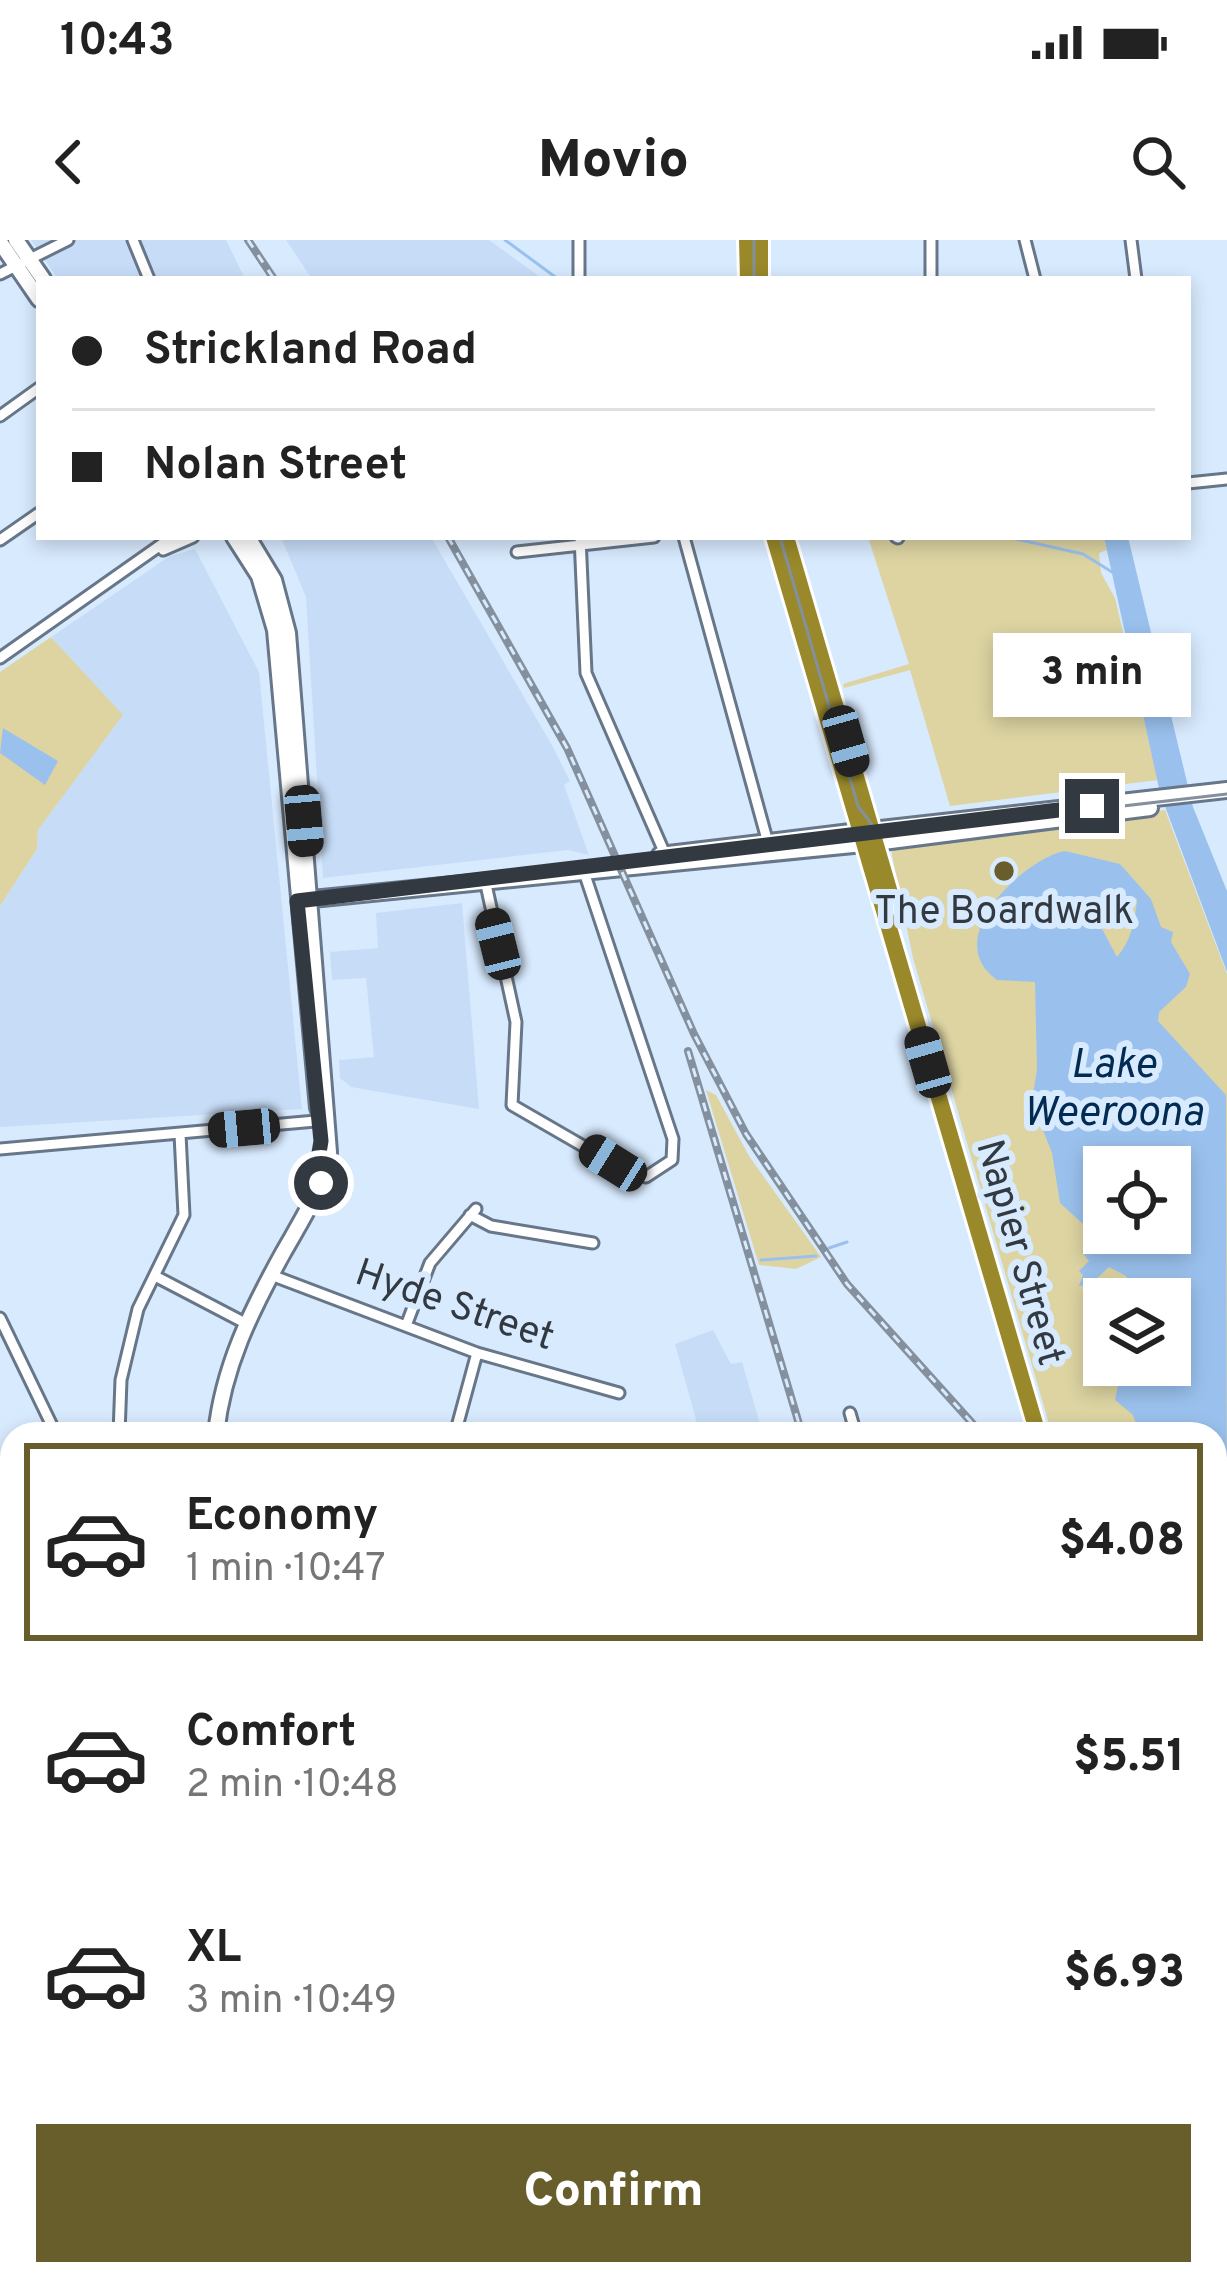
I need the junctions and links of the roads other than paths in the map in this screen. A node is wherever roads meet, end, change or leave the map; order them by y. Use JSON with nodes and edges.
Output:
{"nodes":[{"id":1,"x":16,"y":240,"type":"edge"},
{"id":2,"x":68,"y":240,"type":"edge"},
{"id":3,"x":133,"y":240,"type":"edge"},
{"id":4,"x":579,"y":240,"type":"edge"},
{"id":5,"x":748,"y":240,"type":"edge"},
{"id":6,"x":760,"y":240,"type":"edge"},
{"id":7,"x":931,"y":240,"type":"edge"},
{"id":8,"x":1025,"y":240,"type":"edge"},
{"id":9,"x":1131,"y":240,"type":"edge"},
{"id":10,"x":0,"y":242,"type":"edge"},
{"id":11,"x":21,"y":261,"type":"junction"},
{"id":12,"x":0,"y":274,"type":"edge"},
{"id":13,"x":39,"y":276,"type":"edge"},
{"id":14,"x":148,"y":276,"type":"edge"},
{"id":15,"x":579,"y":276,"type":"edge"},
{"id":16,"x":748,"y":276,"type":"edge"},
{"id":17,"x":760,"y":276,"type":"edge"},
{"id":18,"x":932,"y":276,"type":"edge"},
{"id":19,"x":1034,"y":276,"type":"edge"},
{"id":20,"x":1136,"y":276,"type":"edge"},
{"id":21,"x":36,"y":293,"type":"edge"},
{"id":22,"x":36,"y":390,"type":"edge"},
{"id":23,"x":0,"y":416,"type":"edge"},
{"id":24,"x":1227,"y":479,"type":"edge"},
{"id":25,"x":1191,"y":483,"type":"edge"},
{"id":26,"x":36,"y":515,"type":"edge"},
{"id":27,"x":0,"y":540,"type":"edge"},
{"id":28,"x":168,"y":540,"type":"edge"},
{"id":29,"x":187,"y":540,"type":"edge"},
{"id":30,"x":236,"y":540,"type":"edge"},
{"id":31,"x":250,"y":540,"type":"edge"},
{"id":32,"x":580,"y":540,"type":"edge"},
{"id":33,"x":685,"y":540,"type":"edge"},
{"id":34,"x":775,"y":540,"type":"edge"},
{"id":35,"x":788,"y":540,"type":"edge"},
{"id":36,"x":517,"y":552,"type":"dead end"},
{"id":37,"x":142,"y":561,"type":"junction"},
{"id":38,"x":0,"y":658,"type":"edge"},
{"id":39,"x":1227,"y":794,"type":"edge"},
{"id":40,"x":298,"y":822,"type":"junction"},
{"id":41,"x":867,"y":837,"type":"junction"},
{"id":42,"x":768,"y":847,"type":"junction"},
{"id":43,"x":666,"y":859,"type":"junction"},
{"id":44,"x":583,"y":869,"type":"junction"},
{"id":45,"x":485,"y":880,"type":"junction"},
{"id":46,"x":304,"y":900,"type":"junction"},
{"id":47,"x":323,"y":1120,"type":"junction"},
{"id":48,"x":180,"y":1134,"type":"junction"},
{"id":49,"x":0,"y":1149,"type":"edge"},
{"id":50,"x":578,"y":1241,"type":"junction"},
{"id":51,"x":593,"y":1243,"type":"dead end"},
{"id":52,"x":577,"y":1255,"type":"dead end"},
{"id":53,"x":271,"y":1275,"type":"junction"},
{"id":54,"x":154,"y":1276,"type":"junction"},
{"id":55,"x":0,"y":1318,"type":"edge"},
{"id":56,"x":245,"y":1323,"type":"junction"},
{"id":57,"x":407,"y":1323,"type":"junction"},
{"id":58,"x":477,"y":1352,"type":"junction"},
{"id":59,"x":619,"y":1393,"type":"dead end"},
{"id":60,"x":850,"y":1413,"type":"dead end"},
{"id":61,"x":50,"y":1422,"type":"edge"},
{"id":62,"x":119,"y":1422,"type":"edge"},
{"id":63,"x":218,"y":1422,"type":"edge"},
{"id":64,"x":458,"y":1422,"type":"edge"},
{"id":65,"x":853,"y":1422,"type":"edge"},
{"id":66,"x":1037,"y":1422,"type":"edge"}],
"edges":[{"from":1,"to":11,"type":"street"},
{"from":2,"to":11,"type":"street"},
{"from":3,"to":14,"type":"street"},
{"from":4,"to":15,"type":"street"},
{"from":5,"to":16,"type":"highway"},
{"from":6,"to":17,"type":"highway"},
{"from":7,"to":18,"type":"street"},
{"from":8,"to":19,"type":"street"},
{"from":9,"to":20,"type":"street"},
{"from":10,"to":11,"type":"street"},
{"from":11,"to":12,"type":"street"},
{"from":11,"to":13,"type":"street"},
{"from":11,"to":21,"type":"street"},
{"from":22,"to":23,"type":"street"},
{"from":24,"to":25,"type":"street"},
{"from":26,"to":27,"type":"street"},
{"from":28,"to":37,"type":"street"},
{"from":29,"to":37,"type":"street"},
{"from":30,"to":40,"type":"street"},
{"from":31,"to":40,"type":"street"},
{"from":32,"to":36,"type":"street"},
{"from":32,"to":43,"type":"street"},
{"from":33,"to":42,"type":"street"},
{"from":34,"to":41,"type":"highway","name":"Napier Street"},
{"from":35,"to":41,"type":"highway","name":"Napier Street"},
{"from":37,"to":38,"type":"street"},
{"from":39,"to":41,"type":"street"},
{"from":40,"to":46,"type":"street"},
{"from":41,"to":42,"type":"street"},
{"from":41,"to":66,"type":"highway","name":"Napier Street"},
{"from":42,"to":43,"type":"street"},
{"from":43,"to":44,"type":"street"},
{"from":44,"to":45,"type":"street"},
{"from":44,"to":45,"type":"street"},
{"from":45,"to":46,"type":"street"},
{"from":46,"to":47,"type":"street"},
{"from":47,"to":48,"type":"street"},
{"from":47,"to":53,"type":"street"},
{"from":48,"to":49,"type":"street"},
{"from":48,"to":54,"type":"street"},
{"from":50,"to":51,"type":"street"},
{"from":50,"to":52,"type":"street"},
{"from":50,"to":57,"type":"street"},
{"from":53,"to":56,"type":"street"},
{"from":53,"to":57,"type":"street","name":"Hyde Street"},
{"from":54,"to":56,"type":"street"},
{"from":54,"to":62,"type":"street"},
{"from":55,"to":61,"type":"street"},
{"from":56,"to":63,"type":"street"},
{"from":57,"to":58,"type":"street","name":"Hyde Street"},
{"from":58,"to":59,"type":"street","name":"Hyde Street"},
{"from":58,"to":64,"type":"street"},
{"from":60,"to":65,"type":"street"}]}
